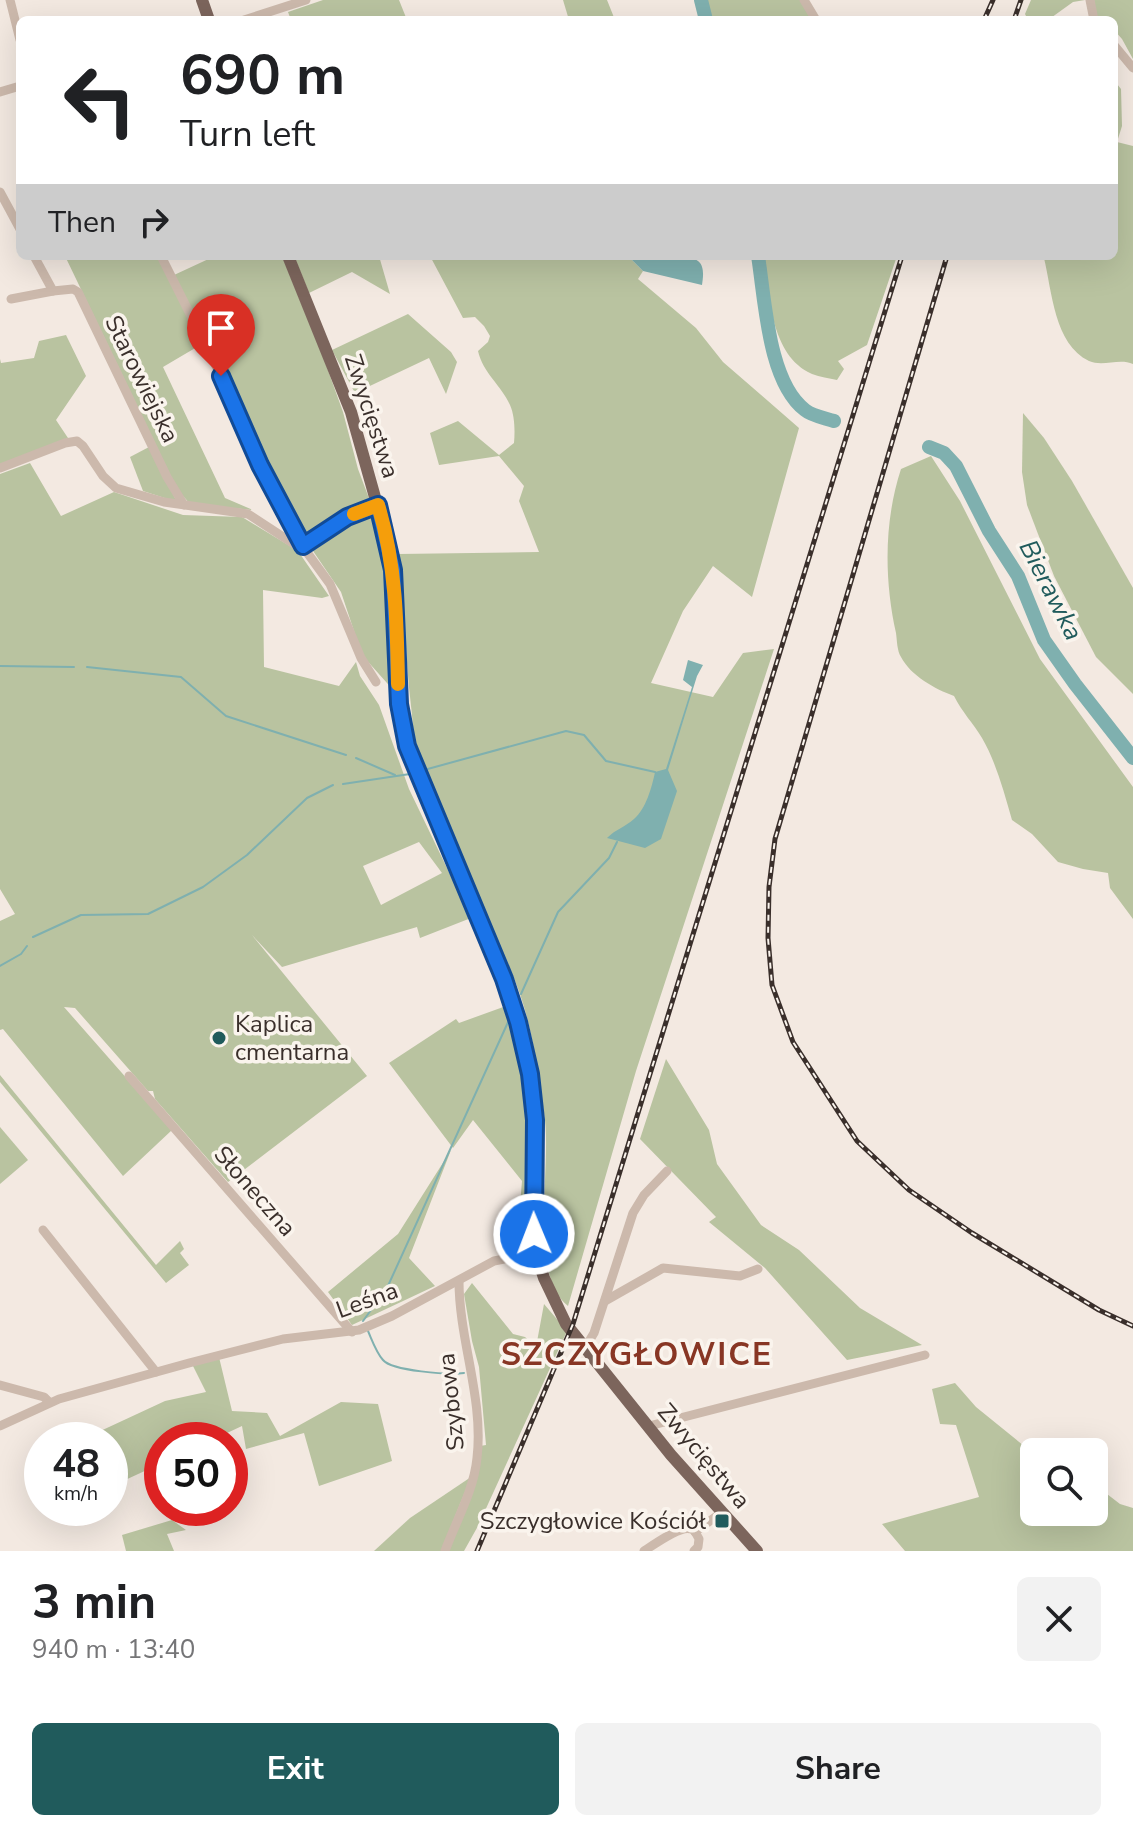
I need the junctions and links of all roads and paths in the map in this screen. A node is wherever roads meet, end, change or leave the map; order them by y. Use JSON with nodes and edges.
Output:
{"nodes":[{"id":1,"x":10,"y":0,"type":"edge"},
{"id":2,"x":306,"y":0,"type":"edge"},
{"id":3,"x":256,"y":16,"type":"edge"},
{"id":4,"x":16,"y":24,"type":"edge"},
{"id":5,"x":1118,"y":50,"type":"edge"},
{"id":6,"x":1133,"y":68,"type":"edge"},
{"id":7,"x":0,"y":192,"type":"edge"},
{"id":8,"x":16,"y":222,"type":"edge"},
{"id":9,"x":36,"y":260,"type":"edge"},
{"id":10,"x":163,"y":260,"type":"edge"},
{"id":11,"x":290,"y":260,"type":"edge"},
{"id":12,"x":53,"y":291,"type":"junction"},
{"id":13,"x":11,"y":299,"type":"dead end"},
{"id":14,"x":0,"y":468,"type":"edge"},
{"id":15,"x":184,"y":505,"type":"junction"},
{"id":16,"x":378,"y":505,"type":"junction"},
{"id":17,"x":303,"y":546,"type":"junction"},
{"id":18,"x":376,"y":682,"type":"dead end"},
{"id":19,"x":129,"y":1076,"type":"dead end"},
{"id":20,"x":667,"y":1171,"type":"dead end"},
{"id":21,"x":43,"y":1230,"type":"dead end"},
{"id":22,"x":536,"y":1253,"type":"junction"},
{"id":23,"x":758,"y":1269,"type":"dead end"},
{"id":24,"x":459,"y":1281,"type":"junction"},
{"id":25,"x":605,"y":1301,"type":"junction"},
{"id":26,"x":352,"y":1332,"type":"junction"},
{"id":27,"x":585,"y":1348,"type":"junction"},
{"id":28,"x":925,"y":1355,"type":"dead end"},
{"id":29,"x":156,"y":1372,"type":"junction"},
{"id":30,"x":0,"y":1385,"type":"edge"},
{"id":31,"x":49,"y":1402,"type":"junction"},
{"id":32,"x":0,"y":1426,"type":"edge"},
{"id":33,"x":649,"y":1426,"type":"junction"},
{"id":34,"x":722,"y":1512,"type":"junction"},
{"id":35,"x":695,"y":1532,"type":"junction"},
{"id":36,"x":445,"y":1551,"type":"edge"},
{"id":37,"x":644,"y":1551,"type":"edge"},
{"id":38,"x":694,"y":1551,"type":"edge"},
{"id":39,"x":757,"y":1551,"type":"edge"}],
"edges":[{"from":1,"to":4,"type":"street"},
{"from":2,"to":3,"type":"street"},
{"from":5,"to":6,"type":"street"},
{"from":7,"to":8,"type":"street"},
{"from":9,"to":12,"type":"street"},
{"from":10,"to":17,"type":"street"},
{"from":11,"to":16,"type":"main road","name":"Zwycięstwa"},
{"from":12,"to":13,"type":"street"},
{"from":12,"to":15,"type":"street","name":"Starowiejska"},
{"from":14,"to":15,"type":"street"},
{"from":15,"to":17,"type":"street"},
{"from":16,"to":17,"type":"street"},
{"from":16,"to":22,"type":"main road","name":"Zwycięstwa"},
{"from":17,"to":18,"type":"street"},
{"from":19,"to":26,"type":"street","name":"Słoneczna"},
{"from":20,"to":25,"type":"street"},
{"from":21,"to":29,"type":"street"},
{"from":22,"to":24,"type":"street","name":"Leśna"},
{"from":22,"to":27,"type":"main road","name":"Zwycięstwa"},
{"from":23,"to":25,"type":"street"},
{"from":24,"to":26,"type":"street","name":"Leśna"},
{"from":24,"to":36,"type":"street","name":"Szybowa"},
{"from":25,"to":27,"type":"street"},
{"from":26,"to":29,"type":"street","name":"Leśna"},
{"from":27,"to":33,"type":"main road","name":"Zwycięstwa"},
{"from":28,"to":33,"type":"street"},
{"from":29,"to":31,"type":"street","name":"Leśna"},
{"from":30,"to":31,"type":"street"},
{"from":31,"to":32,"type":"street","name":"Leśna"},
{"from":33,"to":34,"type":"main road","name":"Zwycięstwa"},
{"from":34,"to":35,"type":"street"},
{"from":34,"to":39,"type":"main road","name":"Zwycięstwa"},
{"from":35,"to":37,"type":"street"},
{"from":35,"to":38,"type":"street"}]}
